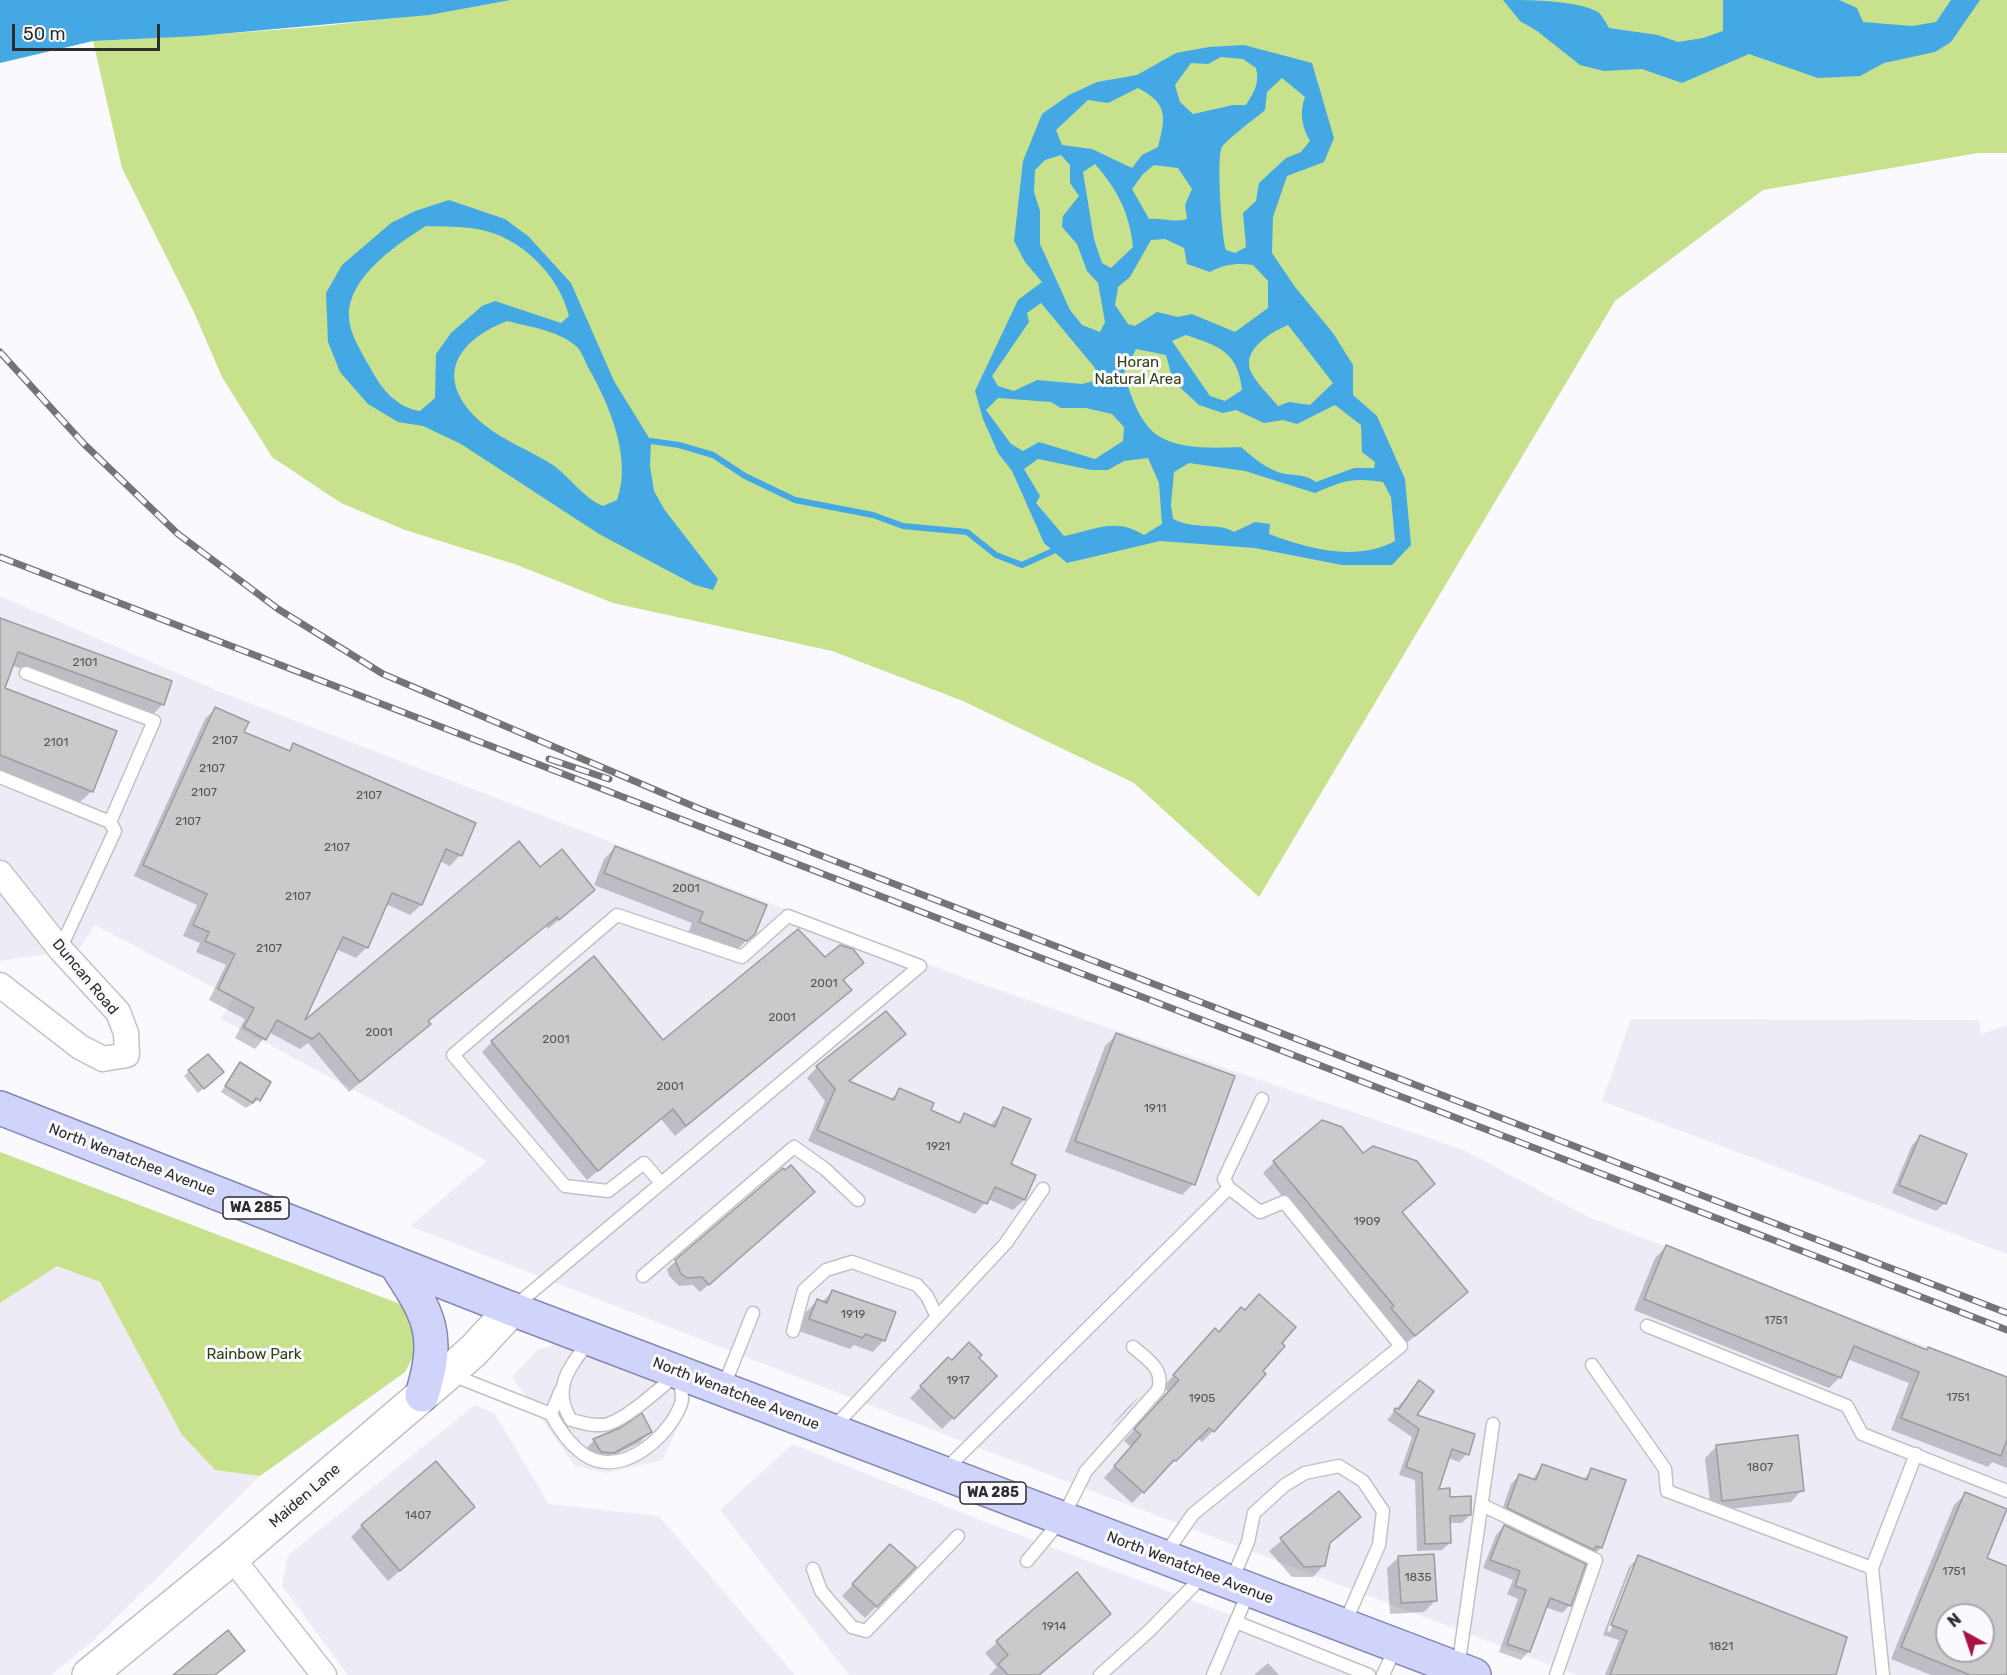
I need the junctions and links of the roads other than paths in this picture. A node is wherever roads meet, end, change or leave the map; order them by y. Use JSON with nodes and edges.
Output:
{"nodes":[{"id":1,"x":26,"y":673,"type":"dead end"},
{"id":2,"x":0,"y":777,"type":"edge"},
{"id":3,"x":111,"y":822,"type":"junction"},
{"id":4,"x":0,"y":873,"type":"edge"},
{"id":5,"x":60,"y":949,"type":"junction"},
{"id":6,"x":0,"y":985,"type":"edge"},
{"id":7,"x":1262,"y":1099,"type":"dead end"},
{"id":8,"x":0,"y":1108,"type":"edge"},
{"id":9,"x":661,"y":1183,"type":"junction"},
{"id":10,"x":1229,"y":1188,"type":"junction"},
{"id":11,"x":1043,"y":1189,"type":"dead end"},
{"id":12,"x":858,"y":1200,"type":"dead end"},
{"id":13,"x":395,"y":1263,"type":"junction"},
{"id":14,"x":643,"y":1276,"type":"dead end"},
{"id":15,"x":512,"y":1309,"type":"junction"},
{"id":16,"x":753,"y":1313,"type":"dead end"},
{"id":17,"x":937,"y":1317,"type":"junction"},
{"id":18,"x":1647,"y":1326,"type":"dead end"},
{"id":19,"x":793,"y":1331,"type":"dead end"},
{"id":20,"x":591,"y":1339,"type":"junction"},
{"id":21,"x":1133,"y":1347,"type":"dead end"},
{"id":22,"x":1592,"y":1365,"type":"dead end"},
{"id":23,"x":679,"y":1372,"type":"junction"},
{"id":24,"x":448,"y":1373,"type":"junction"},
{"id":25,"x":722,"y":1389,"type":"junction"},
{"id":26,"x":561,"y":1390,"type":"junction"},
{"id":27,"x":422,"y":1395,"type":"junction"},
{"id":28,"x":551,"y":1414,"type":"junction"},
{"id":29,"x":1493,"y":1424,"type":"dead end"},
{"id":30,"x":831,"y":1431,"type":"junction"},
{"id":31,"x":1916,"y":1454,"type":"junction"},
{"id":32,"x":942,"y":1473,"type":"junction"},
{"id":33,"x":2007,"y":1491,"type":"edge"},
{"id":34,"x":1482,"y":1505,"type":"junction"},
{"id":35,"x":1062,"y":1519,"type":"junction"},
{"id":36,"x":958,"y":1536,"type":"dead end"},
{"id":37,"x":232,"y":1558,"type":"junction"},
{"id":38,"x":1163,"y":1558,"type":"junction"},
{"id":39,"x":1027,"y":1561,"type":"dead end"},
{"id":40,"x":1872,"y":1568,"type":"junction"},
{"id":41,"x":813,"y":1569,"type":"dead end"},
{"id":42,"x":1228,"y":1582,"type":"junction"},
{"id":43,"x":1236,"y":1622,"type":"junction"},
{"id":44,"x":1344,"y":1626,"type":"junction"},
{"id":45,"x":1396,"y":1646,"type":"junction"},
{"id":46,"x":1466,"y":1672,"type":"edge"},
{"id":47,"x":90,"y":1675,"type":"edge"},
{"id":48,"x":324,"y":1675,"type":"edge"},
{"id":49,"x":1100,"y":1675,"type":"edge"},
{"id":50,"x":1213,"y":1675,"type":"edge"},
{"id":51,"x":1369,"y":1675,"type":"edge"},
{"id":52,"x":1383,"y":1675,"type":"edge"},
{"id":53,"x":1556,"y":1675,"type":"edge"},
{"id":54,"x":1883,"y":1675,"type":"edge"}],
"edges":[{"from":1,"to":3,"type":"lane"},
{"from":2,"to":3,"type":"lane"},
{"from":3,"to":5,"type":"lane"},
{"from":4,"to":5,"type":"street","name":"Duncan Road"},
{"from":5,"to":6,"type":"street","name":"Duncan Road"},
{"from":7,"to":10,"type":"lane"},
{"from":8,"to":13,"type":"main road","name":"North Wenatchee Avenue","number":"WA 285"},
{"from":9,"to":9,"type":"lane"},
{"from":9,"to":15,"type":"lane"},
{"from":10,"to":32,"type":"lane"},
{"from":10,"to":38,"type":"lane"},
{"from":11,"to":17,"type":"lane"},
{"from":12,"to":14,"type":"lane"},
{"from":13,"to":15,"type":"main road","name":"North Wenatchee Avenue","number":"WA 285"},
{"from":13,"to":27,"type":"main road"},
{"from":15,"to":20,"type":"main road","name":"North Wenatchee Avenue","number":"WA 285"},
{"from":15,"to":24,"type":"main road","name":"Maiden Lane"},
{"from":16,"to":25,"type":"lane"},
{"from":17,"to":19,"type":"lane"},
{"from":17,"to":30,"type":"lane"},
{"from":18,"to":31,"type":"lane"},
{"from":20,"to":23,"type":"main road","name":"North Wenatchee Avenue","number":"WA 285"},
{"from":20,"to":26,"type":"lane"},
{"from":21,"to":35,"type":"lane"},
{"from":22,"to":40,"type":"lane"},
{"from":23,"to":25,"type":"main road","name":"North Wenatchee Avenue","number":"WA 285"},
{"from":23,"to":26,"type":"lane"},
{"from":23,"to":28,"type":"lane"},
{"from":24,"to":27,"type":"main road","name":"Maiden Lane"},
{"from":24,"to":28,"type":"lane"},
{"from":25,"to":30,"type":"main road","name":"North Wenatchee Avenue","number":"WA 285"},
{"from":26,"to":28,"type":"lane"},
{"from":27,"to":37,"type":"main road","name":"Maiden Lane"},
{"from":29,"to":34,"type":"lane"},
{"from":30,"to":32,"type":"main road","name":"North Wenatchee Avenue","number":"WA 285"},
{"from":31,"to":33,"type":"lane"},
{"from":31,"to":40,"type":"lane"},
{"from":32,"to":35,"type":"main road","name":"North Wenatchee Avenue","number":"WA 285"},
{"from":34,"to":46,"type":"lane"},
{"from":34,"to":53,"type":"lane"},
{"from":35,"to":38,"type":"main road","name":"North Wenatchee Avenue","number":"WA 285"},
{"from":35,"to":39,"type":"lane"},
{"from":36,"to":41,"type":"lane"},
{"from":37,"to":47,"type":"main road","name":"Maiden Lane"},
{"from":37,"to":48,"type":"street"},
{"from":38,"to":42,"type":"main road","name":"North Wenatchee Avenue","number":"WA 285"},
{"from":40,"to":54,"type":"lane"},
{"from":42,"to":43,"type":"lane"},
{"from":42,"to":44,"type":"main road","name":"North Wenatchee Avenue","number":"WA 285"},
{"from":42,"to":44,"type":"lane"},
{"from":42,"to":49,"type":"lane"},
{"from":43,"to":50,"type":"lane"},
{"from":43,"to":51,"type":"lane"},
{"from":44,"to":45,"type":"main road","name":"North Wenatchee Avenue","number":"WA 285"},
{"from":45,"to":46,"type":"main road","name":"North Wenatchee Avenue","number":"WA 285"},
{"from":45,"to":52,"type":"lane"}]}
